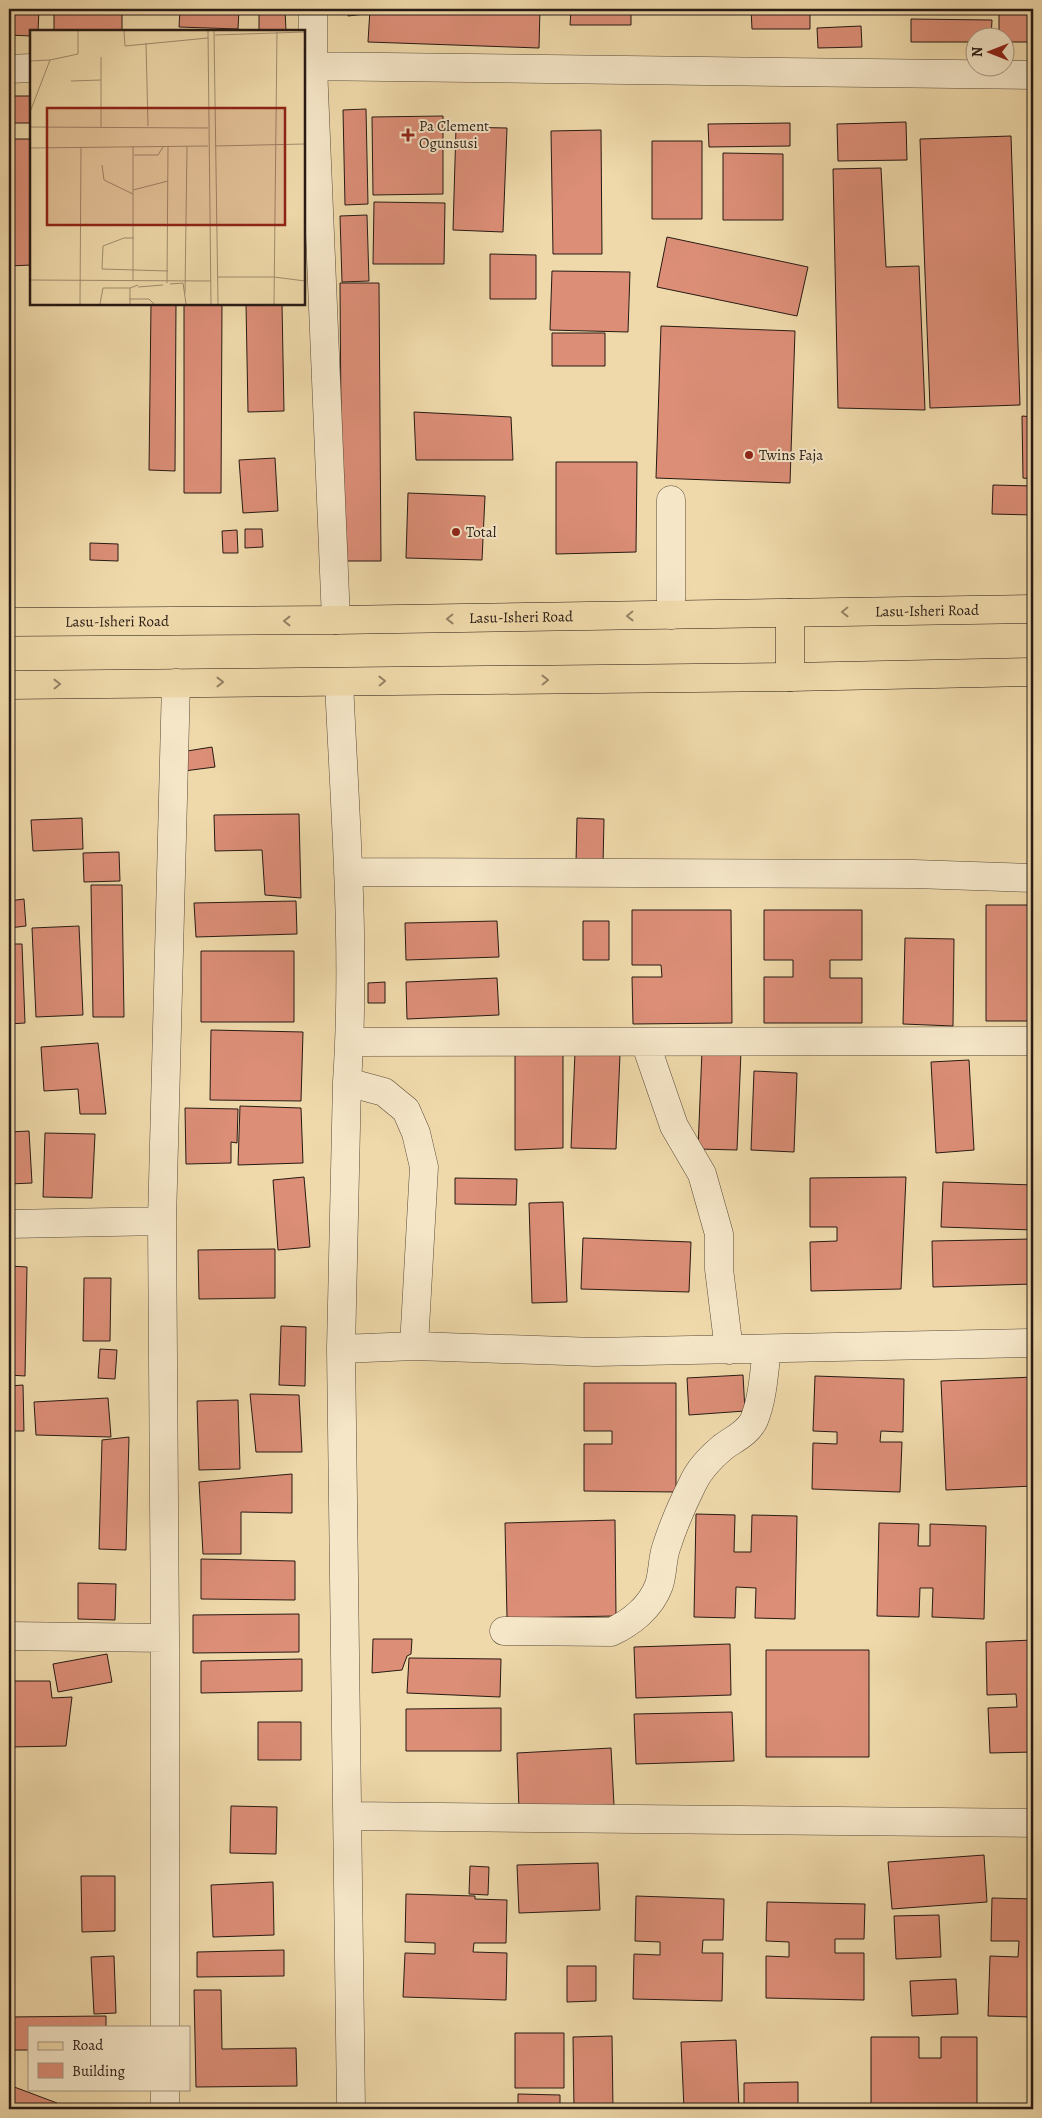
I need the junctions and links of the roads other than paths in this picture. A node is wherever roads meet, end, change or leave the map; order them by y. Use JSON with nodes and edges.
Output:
{"nodes":[{"id":1,"x":313,"y":9,"type":"edge"},
{"id":2,"x":308,"y":66,"type":"edge"},
{"id":3,"x":30,"y":68,"type":"edge"},
{"id":4,"x":9,"y":69,"type":"edge"},
{"id":5,"x":1033,"y":75,"type":"edge"},
{"id":6,"x":671,"y":500,"type":"dead end"},
{"id":7,"x":1033,"y":609,"type":"edge"},
{"id":8,"x":790,"y":613,"type":"junction"},
{"id":9,"x":671,"y":615,"type":"junction"},
{"id":10,"x":336,"y":620,"type":"junction"},
{"id":11,"x":9,"y":622,"type":"edge"},
{"id":12,"x":1033,"y":672,"type":"edge"},
{"id":13,"x":790,"y":677,"type":"junction"},
{"id":14,"x":176,"y":682,"type":"junction"},
{"id":15,"x":339,"y":682,"type":"junction"},
{"id":16,"x":9,"y":685,"type":"edge"},
{"id":17,"x":348,"y":872,"type":"junction"},
{"id":18,"x":1033,"y":878,"type":"edge"},
{"id":19,"x":1033,"y":1041,"type":"edge"},
{"id":20,"x":350,"y":1042,"type":"junction"},
{"id":21,"x":646,"y":1042,"type":"junction"},
{"id":22,"x":347,"y":1082,"type":"junction"},
{"id":23,"x":162,"y":1221,"type":"junction"},
{"id":24,"x":9,"y":1224,"type":"edge"},
{"id":25,"x":1033,"y":1344,"type":"edge"},
{"id":26,"x":414,"y":1346,"type":"junction"},
{"id":27,"x":341,"y":1349,"type":"junction"},
{"id":28,"x":767,"y":1349,"type":"junction"},
{"id":29,"x":729,"y":1350,"type":"junction"},
{"id":30,"x":504,"y":1631,"type":"dead end"},
{"id":31,"x":9,"y":1636,"type":"edge"},
{"id":32,"x":165,"y":1638,"type":"junction"},
{"id":33,"x":348,"y":1816,"type":"junction"},
{"id":34,"x":1033,"y":1823,"type":"edge"},
{"id":35,"x":165,"y":2026,"type":"edge"},
{"id":36,"x":165,"y":2090,"type":"edge"},
{"id":37,"x":165,"y":2109,"type":"edge"},
{"id":38,"x":351,"y":2109,"type":"edge"}],
"edges":[{"from":1,"to":2,"type":"street"},
{"from":2,"to":5,"type":"street"},
{"from":2,"to":10,"type":"street"},
{"from":3,"to":4,"type":"street"},
{"from":6,"to":9,"type":"street"},
{"from":7,"to":8,"type":"main road","name":"Lasu-Isheri Road","one_way":true},
{"from":8,"to":9,"type":"main road","name":"Lasu-Isheri Road"},
{"from":8,"to":13,"type":"main road"},
{"from":9,"to":10,"type":"main road","name":"Lasu-Isheri Road","one_way":true},
{"from":10,"to":11,"type":"main road","name":"Lasu-Isheri Road","one_way":true},
{"from":12,"to":13,"type":"main road"},
{"from":15,"to":13,"type":"main road","one_way":true},
{"from":14,"to":15,"type":"main road","one_way":true},
{"from":16,"to":14,"type":"main road","one_way":true},
{"from":14,"to":23,"type":"street"},
{"from":15,"to":17,"type":"street"},
{"from":17,"to":18,"type":"street"},
{"from":17,"to":20,"type":"street"},
{"from":19,"to":21,"type":"street"},
{"from":20,"to":21,"type":"street"},
{"from":20,"to":22,"type":"street"},
{"from":21,"to":29,"type":"street"},
{"from":22,"to":26,"type":"street"},
{"from":22,"to":27,"type":"street"},
{"from":23,"to":24,"type":"street"},
{"from":23,"to":32,"type":"street"},
{"from":25,"to":28,"type":"street"},
{"from":26,"to":27,"type":"street"},
{"from":26,"to":29,"type":"street"},
{"from":27,"to":33,"type":"street"},
{"from":28,"to":29,"type":"street"},
{"from":28,"to":30,"type":"street"},
{"from":31,"to":32,"type":"street"},
{"from":32,"to":35,"type":"street"},
{"from":33,"to":34,"type":"street"},
{"from":33,"to":38,"type":"street"},
{"from":36,"to":37,"type":"street"}]}
